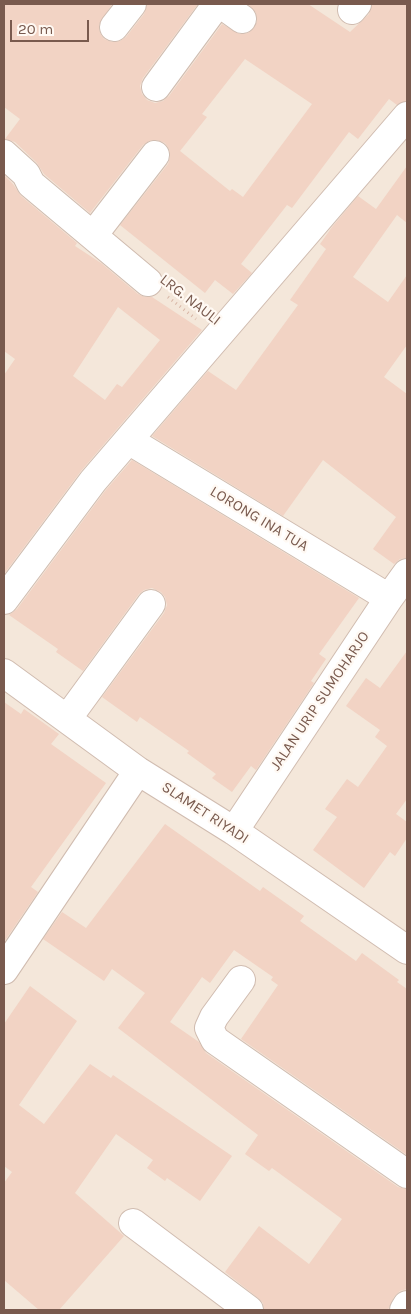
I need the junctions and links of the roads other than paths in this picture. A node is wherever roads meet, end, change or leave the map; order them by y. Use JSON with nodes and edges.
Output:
{"nodes":[{"id":1,"x":132,"y":4,"type":"edge"},
{"id":2,"x":217,"y":4,"type":"edge"},
{"id":3,"x":114,"y":27,"type":"dead end"},
{"id":4,"x":156,"y":87,"type":"dead end"},
{"id":5,"x":407,"y":116,"type":"edge"},
{"id":6,"x":4,"y":154,"type":"edge"},
{"id":7,"x":155,"y":155,"type":"dead end"},
{"id":8,"x":94,"y":234,"type":"junction"},
{"id":9,"x":148,"y":282,"type":"road end"},
{"id":10,"x":130,"y":441,"type":"junction"},
{"id":11,"x":407,"y":573,"type":"edge"},
{"id":12,"x":389,"y":598,"type":"junction"},
{"id":13,"x":4,"y":600,"type":"edge"},
{"id":14,"x":151,"y":604,"type":"dead end"},
{"id":15,"x":4,"y":673,"type":"edge"},
{"id":16,"x":68,"y":719,"type":"junction"},
{"id":17,"x":138,"y":771,"type":"junction"},
{"id":18,"x":234,"y":831,"type":"junction"},
{"id":19,"x":407,"y":950,"type":"edge"},
{"id":20,"x":4,"y":970,"type":"edge"},
{"id":21,"x":241,"y":980,"type":"dead end"},
{"id":22,"x":407,"y":1174,"type":"edge"},
{"id":23,"x":133,"y":1223,"type":"dead end"},
{"id":24,"x":407,"y":1306,"type":"edge"},
{"id":25,"x":249,"y":1310,"type":"edge"},
{"id":26,"x":404,"y":1310,"type":"edge"}],
"edges":[{"from":1,"to":3,"type":"street"},
{"from":2,"to":4,"type":"street"},
{"from":5,"to":10,"type":"street"},
{"from":6,"to":8,"type":"street"},
{"from":7,"to":8,"type":"street"},
{"from":8,"to":9,"type":"street"},
{"from":10,"to":12,"type":"street","name":"LORONG INA TUA"},
{"from":10,"to":13,"type":"street"},
{"from":11,"to":12,"type":"street","name":"JALAN URIP SUMOHARJO"},
{"from":12,"to":18,"type":"street","name":"JALAN URIP SUMOHARJO"},
{"from":14,"to":16,"type":"street"},
{"from":15,"to":16,"type":"street","name":"SLAMET RIYADI"},
{"from":16,"to":17,"type":"street","name":"SLAMET RIYADI"},
{"from":17,"to":18,"type":"street","name":"SLAMET RIYADI"},
{"from":17,"to":20,"type":"street"},
{"from":18,"to":19,"type":"street","name":"SLAMET RIYADI"},
{"from":21,"to":22,"type":"street"},
{"from":23,"to":25,"type":"street"},
{"from":24,"to":26,"type":"street"}]}
